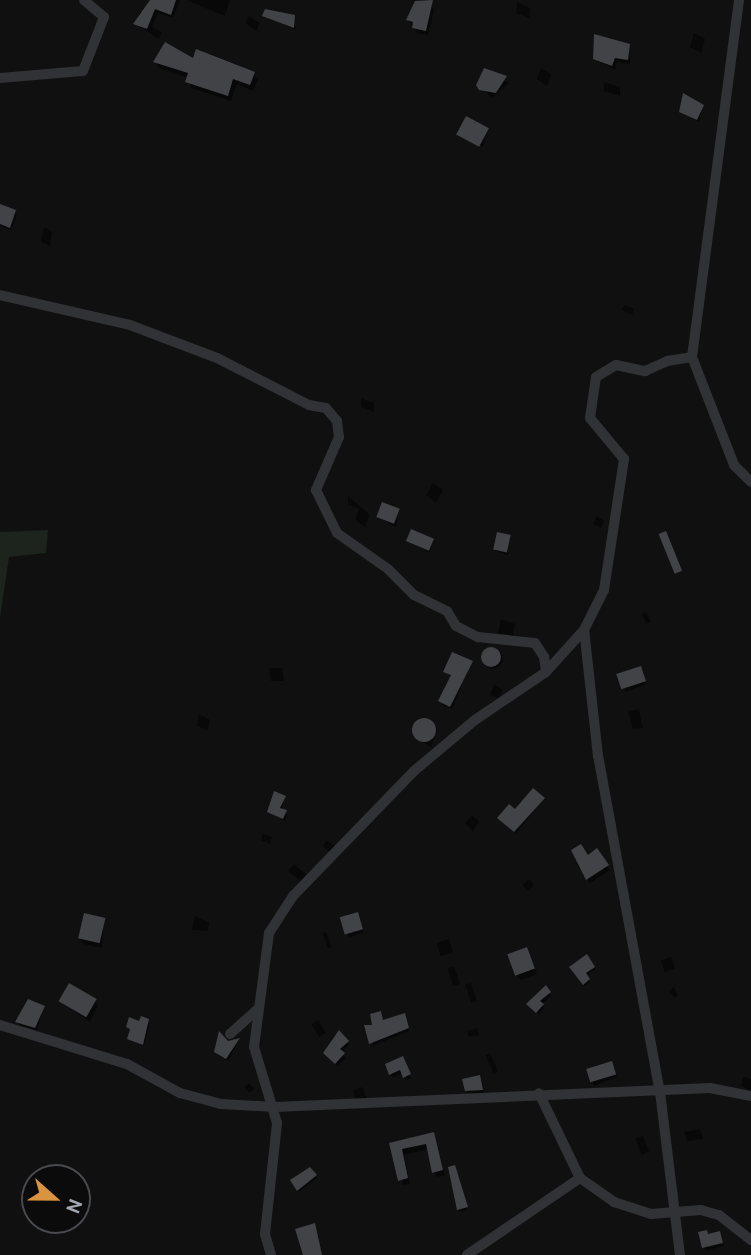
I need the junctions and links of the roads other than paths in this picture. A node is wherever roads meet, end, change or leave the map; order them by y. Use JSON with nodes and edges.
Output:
{"nodes":[{"id":1,"x":84,"y":0,"type":"edge"},
{"id":2,"x":738,"y":0,"type":"edge"},
{"id":3,"x":0,"y":78,"type":"edge"},
{"id":4,"x":0,"y":295,"type":"edge"},
{"id":5,"x":692,"y":357,"type":"junction"},
{"id":6,"x":751,"y":482,"type":"edge"},
{"id":7,"x":584,"y":630,"type":"junction"},
{"id":8,"x":546,"y":672,"type":"junction"},
{"id":9,"x":259,"y":1008,"type":"junction"},
{"id":10,"x":0,"y":1025,"type":"edge"},
{"id":11,"x":230,"y":1034,"type":"dead end"},
{"id":12,"x":539,"y":1093,"type":"junction"},
{"id":13,"x":660,"y":1093,"type":"junction"},
{"id":14,"x":751,"y":1096,"type":"edge"},
{"id":15,"x":275,"y":1107,"type":"junction"},
{"id":16,"x":580,"y":1178,"type":"junction"},
{"id":17,"x":673,"y":1213,"type":"junction"},
{"id":18,"x":751,"y":1240,"type":"edge"},
{"id":19,"x":271,"y":1255,"type":"edge"},
{"id":20,"x":467,"y":1255,"type":"edge"},
{"id":21,"x":680,"y":1255,"type":"edge"}],
"edges":[{"from":1,"to":3,"type":"street"},
{"from":2,"to":5,"type":"street"},
{"from":4,"to":8,"type":"street"},
{"from":5,"to":6,"type":"street"},
{"from":5,"to":7,"type":"street"},
{"from":7,"to":8,"type":"street"},
{"from":7,"to":13,"type":"street"},
{"from":8,"to":9,"type":"street"},
{"from":9,"to":11,"type":"street"},
{"from":9,"to":15,"type":"street"},
{"from":10,"to":15,"type":"street"},
{"from":12,"to":13,"type":"street"},
{"from":12,"to":15,"type":"street"},
{"from":12,"to":16,"type":"street"},
{"from":13,"to":14,"type":"street"},
{"from":13,"to":17,"type":"street"},
{"from":15,"to":19,"type":"street"},
{"from":16,"to":17,"type":"street"},
{"from":16,"to":20,"type":"street"},
{"from":17,"to":18,"type":"street"},
{"from":17,"to":21,"type":"street"}]}
